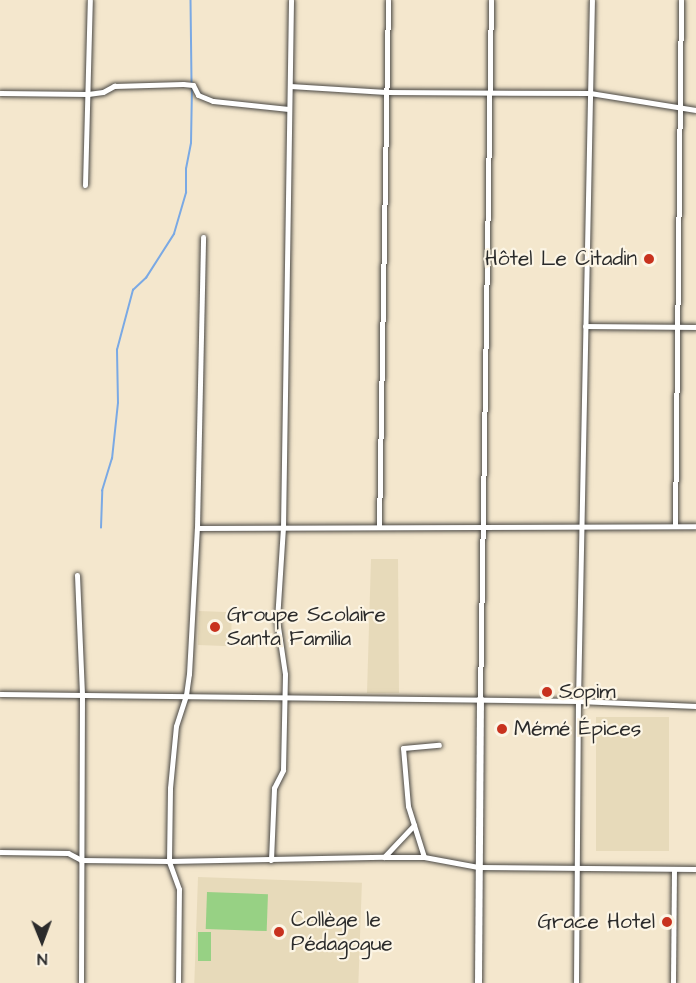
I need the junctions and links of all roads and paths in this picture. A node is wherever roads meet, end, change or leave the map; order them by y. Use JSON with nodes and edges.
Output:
{"nodes":[{"id":1,"x":90,"y":0,"type":"edge"},
{"id":2,"x":291,"y":0,"type":"edge"},
{"id":3,"x":388,"y":0,"type":"edge"},
{"id":4,"x":491,"y":0,"type":"edge"},
{"id":5,"x":592,"y":0,"type":"edge"},
{"id":6,"x":681,"y":0,"type":"edge"},
{"id":7,"x":290,"y":86,"type":"junction"},
{"id":8,"x":491,"y":91,"type":"junction"},
{"id":9,"x":386,"y":92,"type":"junction"},
{"id":10,"x":0,"y":93,"type":"edge"},
{"id":11,"x":590,"y":93,"type":"junction"},
{"id":12,"x":88,"y":94,"type":"junction"},
{"id":13,"x":681,"y":108,"type":"junction"},
{"id":14,"x":289,"y":109,"type":"junction"},
{"id":15,"x":696,"y":110,"type":"edge"},
{"id":16,"x":85,"y":185,"type":"dead end"},
{"id":17,"x":203,"y":237,"type":"dead end"},
{"id":18,"x":585,"y":326,"type":"junction"},
{"id":19,"x":676,"y":327,"type":"junction"},
{"id":20,"x":696,"y":327,"type":"edge"},
{"id":21,"x":581,"y":526,"type":"junction"},
{"id":22,"x":675,"y":526,"type":"junction"},
{"id":23,"x":696,"y":526,"type":"edge"},
{"id":24,"x":380,"y":527,"type":"junction"},
{"id":25,"x":483,"y":527,"type":"junction"},
{"id":26,"x":196,"y":528,"type":"junction"},
{"id":27,"x":283,"y":528,"type":"junction"},
{"id":28,"x":77,"y":575,"type":"dead end"},
{"id":29,"x":0,"y":693,"type":"edge"},
{"id":30,"x":82,"y":694,"type":"junction"},
{"id":31,"x":186,"y":695,"type":"junction"},
{"id":32,"x":285,"y":697,"type":"junction"},
{"id":33,"x":480,"y":699,"type":"junction"},
{"id":34,"x":578,"y":700,"type":"junction"},
{"id":35,"x":696,"y":706,"type":"edge"},
{"id":36,"x":439,"y":744,"type":"dead end"},
{"id":37,"x":414,"y":825,"type":"junction"},
{"id":38,"x":0,"y":852,"type":"edge"},
{"id":39,"x":384,"y":857,"type":"junction"},
{"id":40,"x":424,"y":858,"type":"junction"},
{"id":41,"x":81,"y":860,"type":"junction"},
{"id":42,"x":271,"y":860,"type":"junction"},
{"id":43,"x":169,"y":861,"type":"junction"},
{"id":44,"x":578,"y":866,"type":"junction"},
{"id":45,"x":478,"y":867,"type":"junction"},
{"id":46,"x":674,"y":869,"type":"junction"},
{"id":47,"x":696,"y":869,"type":"edge"},
{"id":48,"x":81,"y":983,"type":"edge"},
{"id":49,"x":178,"y":983,"type":"edge"},
{"id":50,"x":478,"y":983,"type":"edge"},
{"id":51,"x":576,"y":983,"type":"edge"},
{"id":52,"x":673,"y":983,"type":"edge"}],
"edges":[{"from":1,"to":12,"type":"street"},
{"from":2,"to":7,"type":"street"},
{"from":3,"to":9,"type":"street"},
{"from":4,"to":8,"type":"street"},
{"from":5,"to":11,"type":"street"},
{"from":6,"to":13,"type":"street"},
{"from":7,"to":9,"type":"street"},
{"from":7,"to":14,"type":"street"},
{"from":8,"to":9,"type":"street"},
{"from":8,"to":11,"type":"street"},
{"from":8,"to":25,"type":"street"},
{"from":9,"to":24,"type":"street"},
{"from":10,"to":12,"type":"street"},
{"from":11,"to":13,"type":"street"},
{"from":11,"to":18,"type":"street"},
{"from":12,"to":14,"type":"street"},
{"from":12,"to":16,"type":"street"},
{"from":13,"to":15,"type":"street"},
{"from":13,"to":19,"type":"street"},
{"from":14,"to":27,"type":"street"},
{"from":17,"to":26,"type":"street"},
{"from":18,"to":19,"type":"street"},
{"from":18,"to":21,"type":"street"},
{"from":19,"to":20,"type":"street"},
{"from":19,"to":22,"type":"street"},
{"from":21,"to":22,"type":"street"},
{"from":21,"to":25,"type":"street"},
{"from":21,"to":34,"type":"street"},
{"from":22,"to":23,"type":"street"},
{"from":24,"to":25,"type":"street"},
{"from":24,"to":27,"type":"street"},
{"from":25,"to":33,"type":"street"},
{"from":26,"to":27,"type":"street"},
{"from":26,"to":31,"type":"street"},
{"from":27,"to":32,"type":"street"},
{"from":28,"to":30,"type":"street"},
{"from":29,"to":30,"type":"street"},
{"from":30,"to":31,"type":"street"},
{"from":30,"to":41,"type":"street"},
{"from":31,"to":32,"type":"street"},
{"from":31,"to":43,"type":"street"},
{"from":32,"to":33,"type":"street"},
{"from":32,"to":42,"type":"street"},
{"from":33,"to":34,"type":"street"},
{"from":33,"to":45,"type":"street"},
{"from":34,"to":35,"type":"street"},
{"from":34,"to":44,"type":"street"},
{"from":36,"to":37,"type":"street"},
{"from":37,"to":39,"type":"street"},
{"from":37,"to":40,"type":"street"},
{"from":38,"to":41,"type":"street"},
{"from":39,"to":40,"type":"street"},
{"from":39,"to":42,"type":"street"},
{"from":40,"to":45,"type":"street"},
{"from":41,"to":43,"type":"street"},
{"from":41,"to":48,"type":"street"},
{"from":42,"to":43,"type":"street"},
{"from":43,"to":49,"type":"street"},
{"from":44,"to":45,"type":"street"},
{"from":44,"to":46,"type":"street"},
{"from":44,"to":51,"type":"street"},
{"from":45,"to":50,"type":"street"},
{"from":46,"to":47,"type":"street"},
{"from":46,"to":52,"type":"street"}]}
